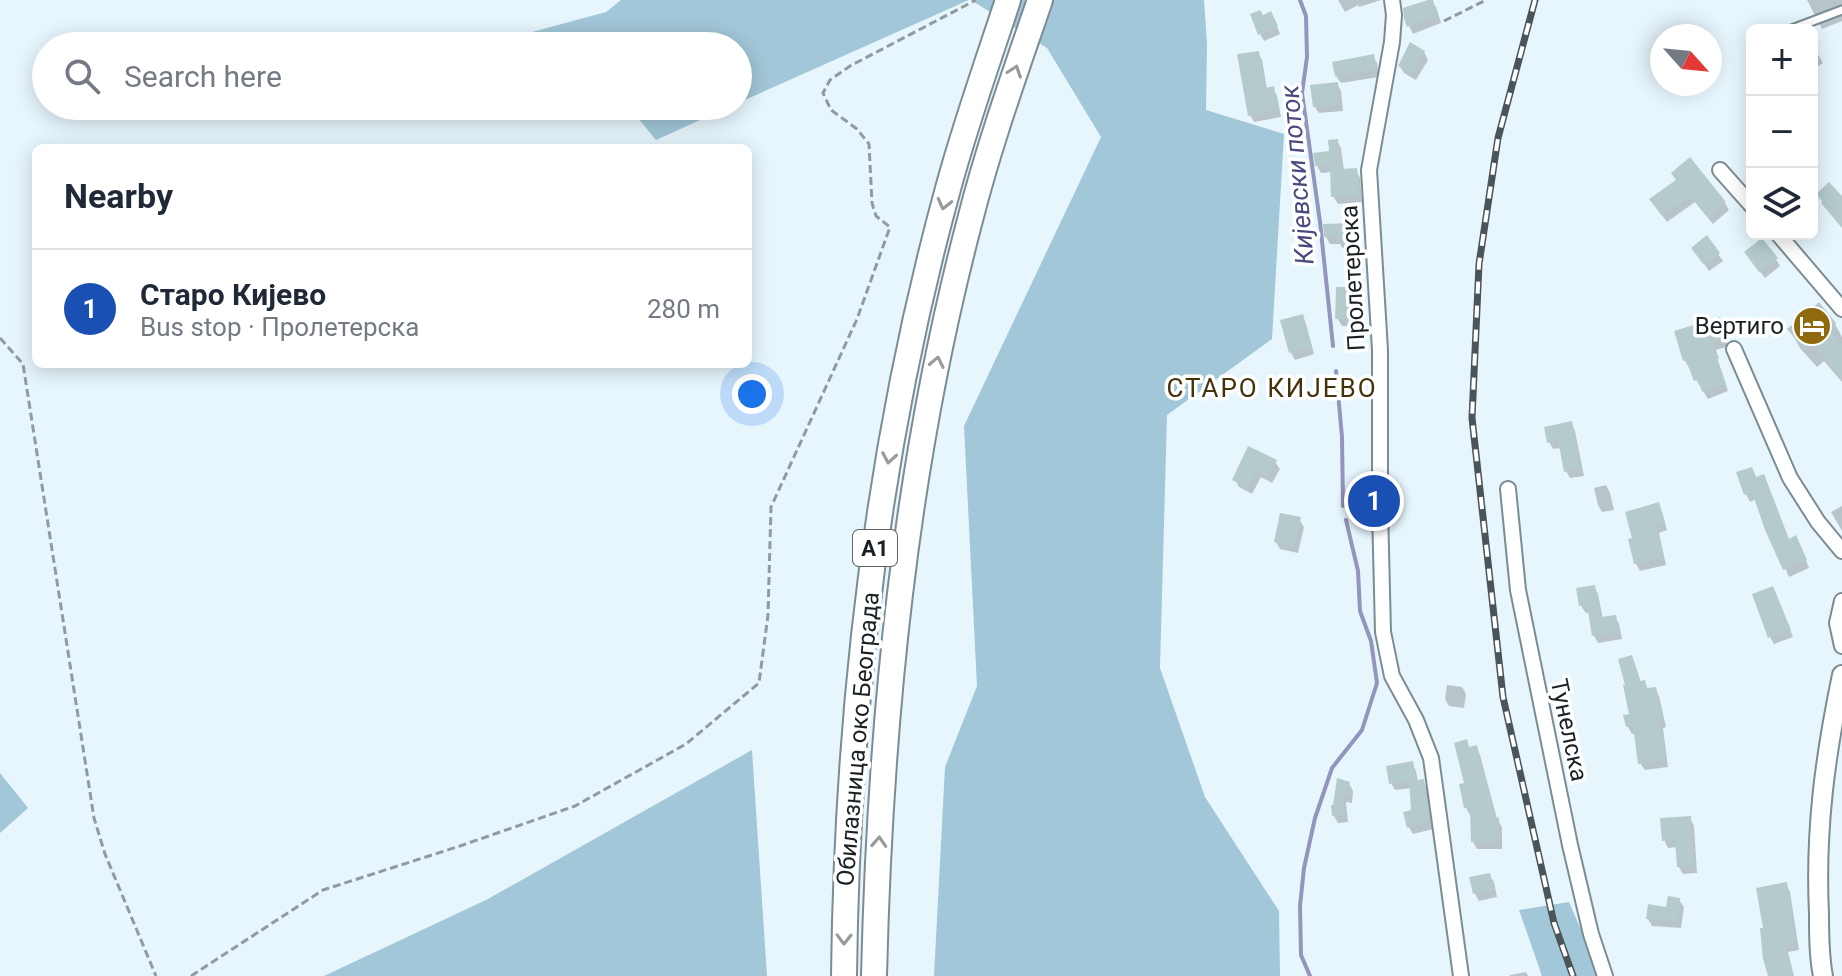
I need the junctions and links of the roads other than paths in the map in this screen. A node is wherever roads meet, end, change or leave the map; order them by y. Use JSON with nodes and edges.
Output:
{"nodes":[{"id":1,"x":1008,"y":0,"type":"edge"},
{"id":2,"x":1040,"y":0,"type":"edge"},
{"id":3,"x":1392,"y":0,"type":"edge"},
{"id":4,"x":1842,"y":10,"type":"edge"},
{"id":5,"x":1805,"y":24,"type":"edge"},
{"id":6,"x":1720,"y":170,"type":"dead end"},
{"id":7,"x":1746,"y":199,"type":"edge"},
{"id":8,"x":1783,"y":240,"type":"edge"},
{"id":9,"x":1842,"y":309,"type":"edge"},
{"id":10,"x":1734,"y":349,"type":"dead end"},
{"id":11,"x":1508,"y":489,"type":"dead end"},
{"id":12,"x":1842,"y":551,"type":"edge"},
{"id":13,"x":1842,"y":601,"type":"edge"},
{"id":14,"x":1842,"y":646,"type":"edge"},
{"id":15,"x":1842,"y":675,"type":"edge"},
{"id":16,"x":844,"y":976,"type":"edge"},
{"id":17,"x":874,"y":976,"type":"edge"},
{"id":18,"x":1461,"y":976,"type":"edge"},
{"id":19,"x":1605,"y":976,"type":"edge"},
{"id":20,"x":1823,"y":976,"type":"edge"}],
"edges":[{"from":1,"to":16,"type":"highway","name":"Обилазница око Београда","number":"A1","one_way":true},
{"from":17,"to":2,"type":"highway","name":"Обилазница око Београда","number":"A1","one_way":true},
{"from":3,"to":18,"type":"street","name":"Пролетерска"},
{"from":4,"to":5,"type":"lane"},
{"from":6,"to":7,"type":"street"},
{"from":8,"to":9,"type":"street"},
{"from":10,"to":12,"type":"street"},
{"from":11,"to":19,"type":"street","name":"Тунелска"},
{"from":13,"to":14,"type":"street"},
{"from":15,"to":20,"type":"main road"}]}
